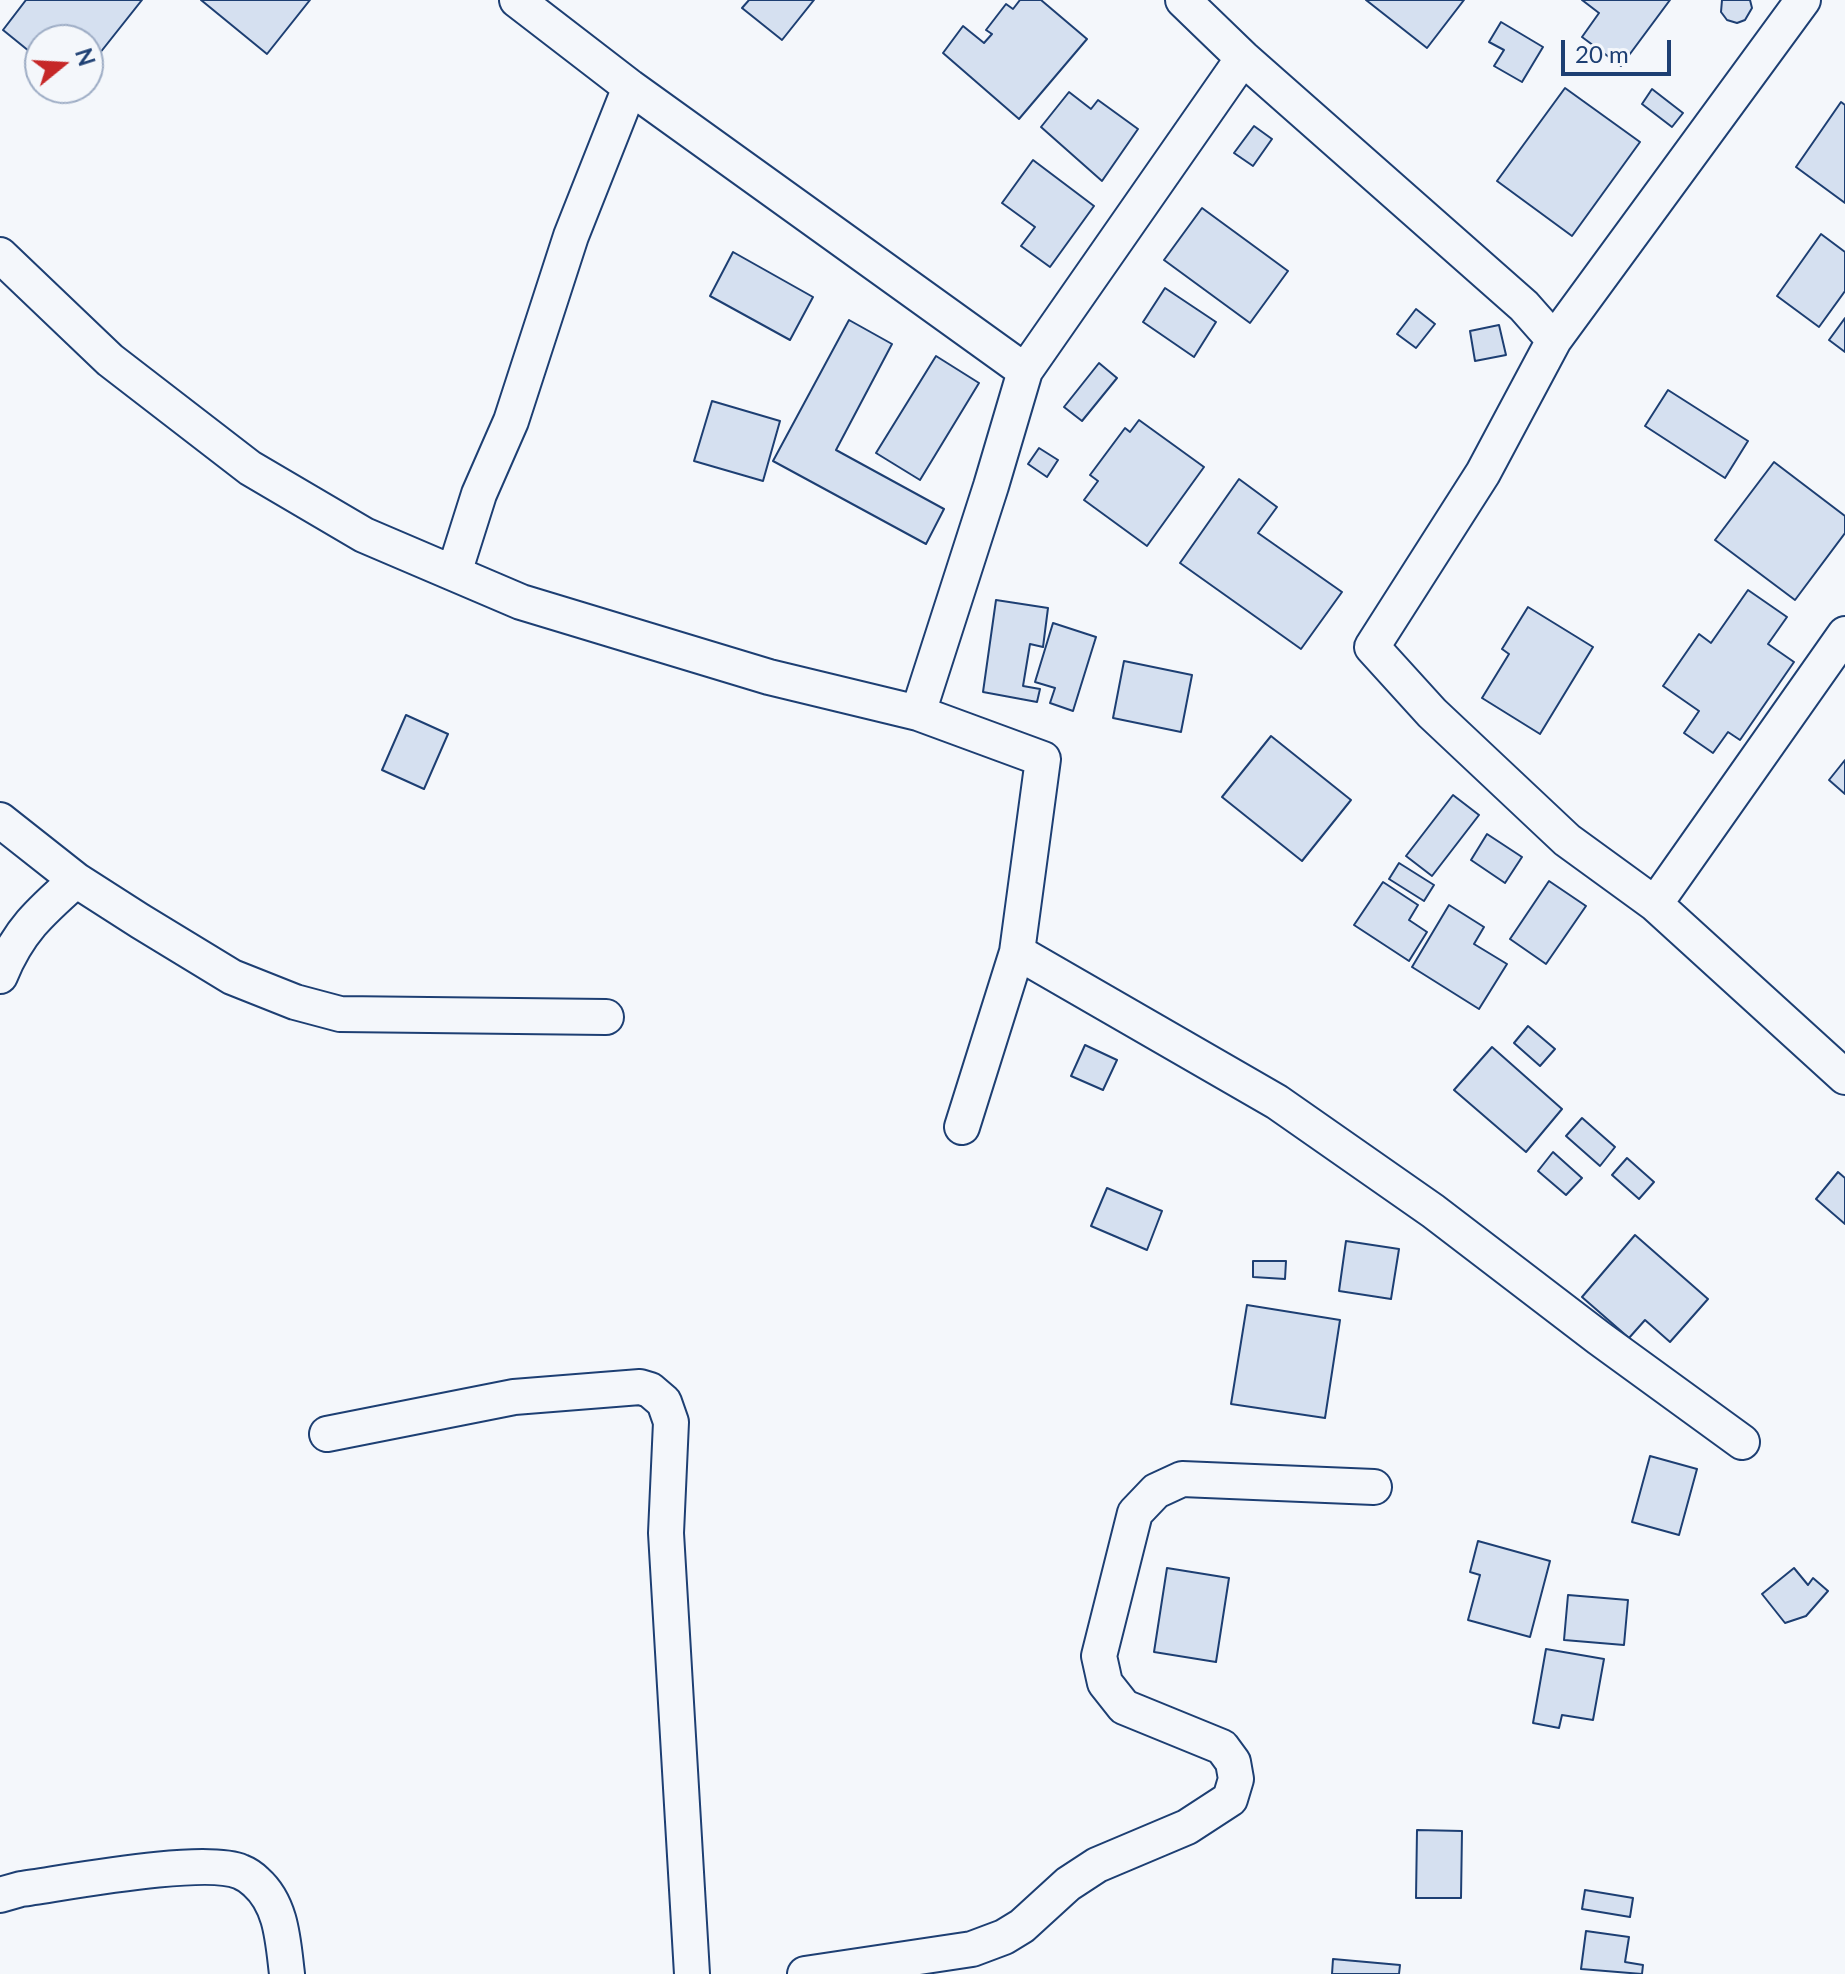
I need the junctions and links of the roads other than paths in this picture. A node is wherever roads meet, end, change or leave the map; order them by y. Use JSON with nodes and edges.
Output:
{"nodes":[{"id":1,"x":517,"y":0,"type":"edge"},
{"id":2,"x":1183,"y":0,"type":"edge"},
{"id":3,"x":1803,"y":0,"type":"edge"},
{"id":4,"x":1243,"y":58,"type":"junction"},
{"id":5,"x":630,"y":87,"type":"junction"},
{"id":6,"x":0,"y":255,"type":"edge"},
{"id":7,"x":1554,"y":340,"type":"junction"},
{"id":8,"x":1025,"y":371,"type":"junction"},
{"id":9,"x":454,"y":573,"type":"junction"},
{"id":10,"x":1845,"y":634,"type":"edge"},
{"id":11,"x":918,"y":713,"type":"junction"},
{"id":12,"x":0,"y":820,"type":"edge"},
{"id":13,"x":76,"y":880,"type":"junction"},
{"id":14,"x":1655,"y":904,"type":"junction"},
{"id":15,"x":1017,"y":952,"type":"junction"},
{"id":16,"x":0,"y":976,"type":"edge"},
{"id":17,"x":606,"y":1017,"type":"dead end"},
{"id":18,"x":1845,"y":1077,"type":"edge"},
{"id":19,"x":962,"y":1127,"type":"dead end"},
{"id":20,"x":327,"y":1434,"type":"dead end"},
{"id":21,"x":1742,"y":1442,"type":"dead end"},
{"id":22,"x":1374,"y":1487,"type":"dead end"},
{"id":23,"x":0,"y":1895,"type":"edge"},
{"id":24,"x":287,"y":1974,"type":"edge"},
{"id":25,"x":692,"y":1974,"type":"edge"},
{"id":26,"x":805,"y":1974,"type":"edge"}],
"edges":[{"from":1,"to":5,"type":"street"},
{"from":2,"to":4,"type":"street"},
{"from":3,"to":7,"type":"street"},
{"from":4,"to":7,"type":"street"},
{"from":4,"to":8,"type":"street"},
{"from":5,"to":8,"type":"street"},
{"from":5,"to":9,"type":"street"},
{"from":6,"to":9,"type":"street"},
{"from":7,"to":14,"type":"street"},
{"from":8,"to":11,"type":"street"},
{"from":9,"to":11,"type":"street"},
{"from":10,"to":14,"type":"street"},
{"from":11,"to":15,"type":"street"},
{"from":12,"to":13,"type":"street"},
{"from":13,"to":16,"type":"street"},
{"from":13,"to":17,"type":"street"},
{"from":14,"to":18,"type":"street"},
{"from":15,"to":19,"type":"street"},
{"from":15,"to":21,"type":"street"},
{"from":20,"to":25,"type":"street"},
{"from":22,"to":26,"type":"street"},
{"from":23,"to":24,"type":"street"}]}
